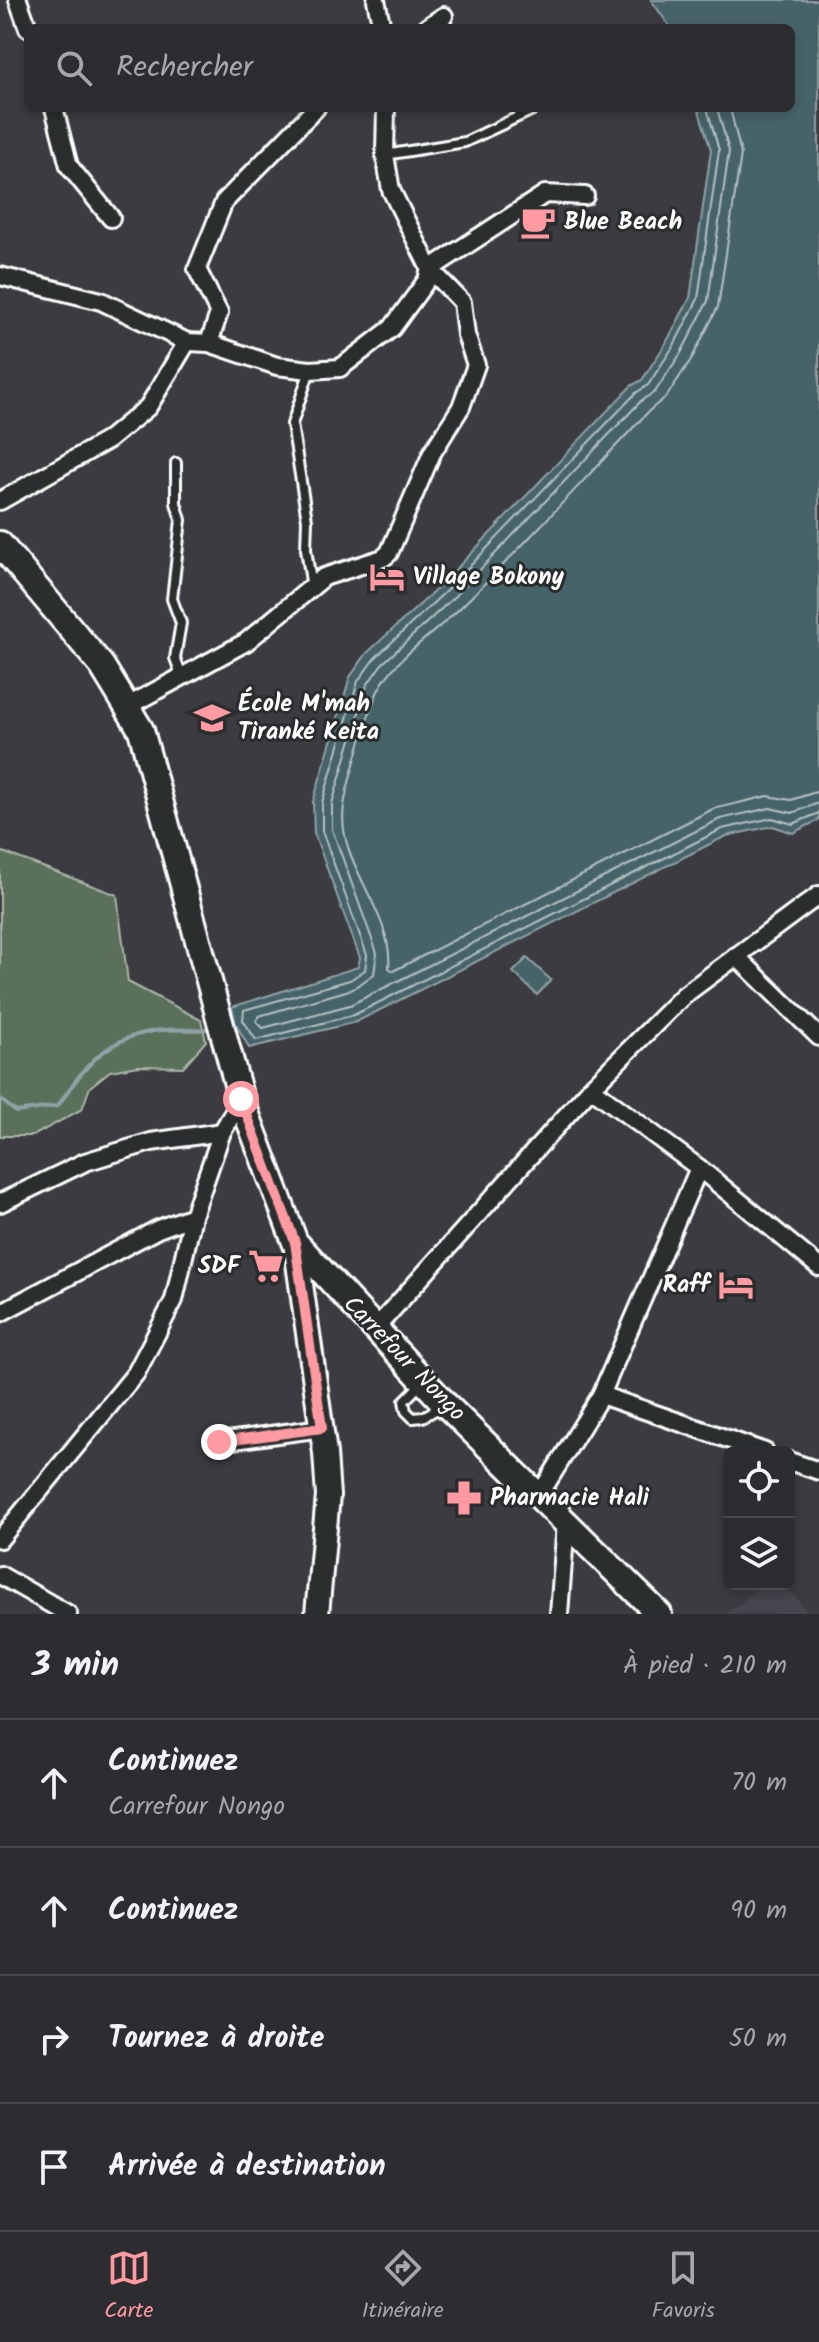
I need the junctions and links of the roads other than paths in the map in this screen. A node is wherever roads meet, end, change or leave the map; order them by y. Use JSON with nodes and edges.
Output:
{"nodes":[{"id":1,"x":18,"y":0,"type":"edge"},
{"id":2,"x":376,"y":0,"type":"edge"},
{"id":3,"x":444,"y":16,"type":"dead end"},
{"id":4,"x":27,"y":24,"type":"edge"},
{"id":5,"x":381,"y":24,"type":"edge"},
{"id":6,"x":432,"y":24,"type":"edge"},
{"id":7,"x":55,"y":112,"type":"edge"},
{"id":8,"x":312,"y":112,"type":"edge"},
{"id":9,"x":386,"y":112,"type":"edge"},
{"id":10,"x":529,"y":112,"type":"edge"},
{"id":11,"x":385,"y":155,"type":"junction"},
{"id":12,"x":585,"y":196,"type":"dead end"},
{"id":13,"x":111,"y":218,"type":"dead end"},
{"id":14,"x":430,"y":269,"type":"junction"},
{"id":15,"x":0,"y":276,"type":"edge"},
{"id":16,"x":187,"y":342,"type":"junction"},
{"id":17,"x":209,"y":343,"type":"junction"},
{"id":18,"x":310,"y":370,"type":"junction"},
{"id":19,"x":176,"y":463,"type":"dead end"},
{"id":20,"x":0,"y":501,"type":"edge"},
{"id":21,"x":0,"y":544,"type":"edge"},
{"id":22,"x":312,"y":588,"type":"junction"},
{"id":23,"x":182,"y":677,"type":"junction"},
{"id":24,"x":128,"y":706,"type":"junction"},
{"id":25,"x":819,"y":895,"type":"edge"},
{"id":26,"x":736,"y":956,"type":"junction"},
{"id":27,"x":819,"y":1037,"type":"edge"},
{"id":28,"x":591,"y":1088,"type":"junction"},
{"id":29,"x":241,"y":1099,"type":"junction"},
{"id":30,"x":222,"y":1132,"type":"junction"},
{"id":31,"x":699,"y":1168,"type":"junction"},
{"id":32,"x":0,"y":1203,"type":"edge"},
{"id":33,"x":193,"y":1216,"type":"junction"},
{"id":34,"x":295,"y":1242,"type":"junction"},
{"id":35,"x":819,"y":1267,"type":"edge"},
{"id":36,"x":0,"y":1313,"type":"edge"},
{"id":37,"x":374,"y":1330,"type":"junction"},
{"id":38,"x":424,"y":1381,"type":"junction"},
{"id":39,"x":601,"y":1395,"type":"junction"},
{"id":40,"x":445,"y":1404,"type":"junction"},
{"id":41,"x":322,"y":1428,"type":"junction"},
{"id":42,"x":219,"y":1442,"type":"dead end"},
{"id":43,"x":748,"y":1446,"type":"edge"},
{"id":44,"x":795,"y":1463,"type":"edge"},
{"id":45,"x":819,"y":1471,"type":"edge"},
{"id":46,"x":540,"y":1494,"type":"junction"},
{"id":47,"x":566,"y":1523,"type":"junction"},
{"id":48,"x":0,"y":1539,"type":"edge"},
{"id":49,"x":0,"y":1575,"type":"edge"},
{"id":50,"x":68,"y":1614,"type":"edge"},
{"id":51,"x":317,"y":1614,"type":"edge"},
{"id":52,"x":559,"y":1614,"type":"edge"},
{"id":53,"x":659,"y":1614,"type":"edge"}],
"edges":[{"from":1,"to":4,"type":"street"},
{"from":2,"to":5,"type":"street"},
{"from":3,"to":6,"type":"street"},
{"from":7,"to":13,"type":"street"},
{"from":8,"to":17,"type":"street"},
{"from":9,"to":11,"type":"street"},
{"from":10,"to":11,"type":"lane"},
{"from":11,"to":14,"type":"street"},
{"from":12,"to":14,"type":"street"},
{"from":14,"to":18,"type":"street"},
{"from":14,"to":22,"type":"street"},
{"from":15,"to":16,"type":"street"},
{"from":16,"to":17,"type":"street"},
{"from":16,"to":20,"type":"street"},
{"from":17,"to":18,"type":"street"},
{"from":18,"to":22,"type":"lane"},
{"from":19,"to":23,"type":"lane"},
{"from":21,"to":24,"type":"main road","name":"Carrefour Nongo"},
{"from":22,"to":23,"type":"street"},
{"from":23,"to":24,"type":"street"},
{"from":24,"to":29,"type":"main road","name":"Carrefour Nongo"},
{"from":25,"to":26,"type":"street"},
{"from":26,"to":27,"type":"street"},
{"from":26,"to":28,"type":"street"},
{"from":28,"to":31,"type":"street"},
{"from":28,"to":37,"type":"street"},
{"from":29,"to":30,"type":"street"},
{"from":29,"to":34,"type":"main road","name":"Carrefour Nongo"},
{"from":30,"to":32,"type":"street"},
{"from":30,"to":33,"type":"street"},
{"from":31,"to":35,"type":"street"},
{"from":31,"to":39,"type":"street"},
{"from":33,"to":36,"type":"street"},
{"from":33,"to":48,"type":"street"},
{"from":34,"to":37,"type":"main road","name":"Carrefour Nongo"},
{"from":34,"to":41,"type":"street"},
{"from":37,"to":38,"type":"main road","name":"Carrefour Nongo"},
{"from":38,"to":40,"type":"main road","name":"Carrefour Nongo"},
{"from":38,"to":40,"type":"lane"},
{"from":39,"to":43,"type":"street"},
{"from":39,"to":46,"type":"street"},
{"from":40,"to":46,"type":"main road","name":"Carrefour Nongo"},
{"from":41,"to":42,"type":"street"},
{"from":41,"to":51,"type":"street"},
{"from":44,"to":45,"type":"street"},
{"from":46,"to":47,"type":"main road","name":"Carrefour Nongo"},
{"from":47,"to":52,"type":"street"},
{"from":47,"to":53,"type":"main road","name":"Carrefour Nongo"},
{"from":49,"to":50,"type":"street"}]}
